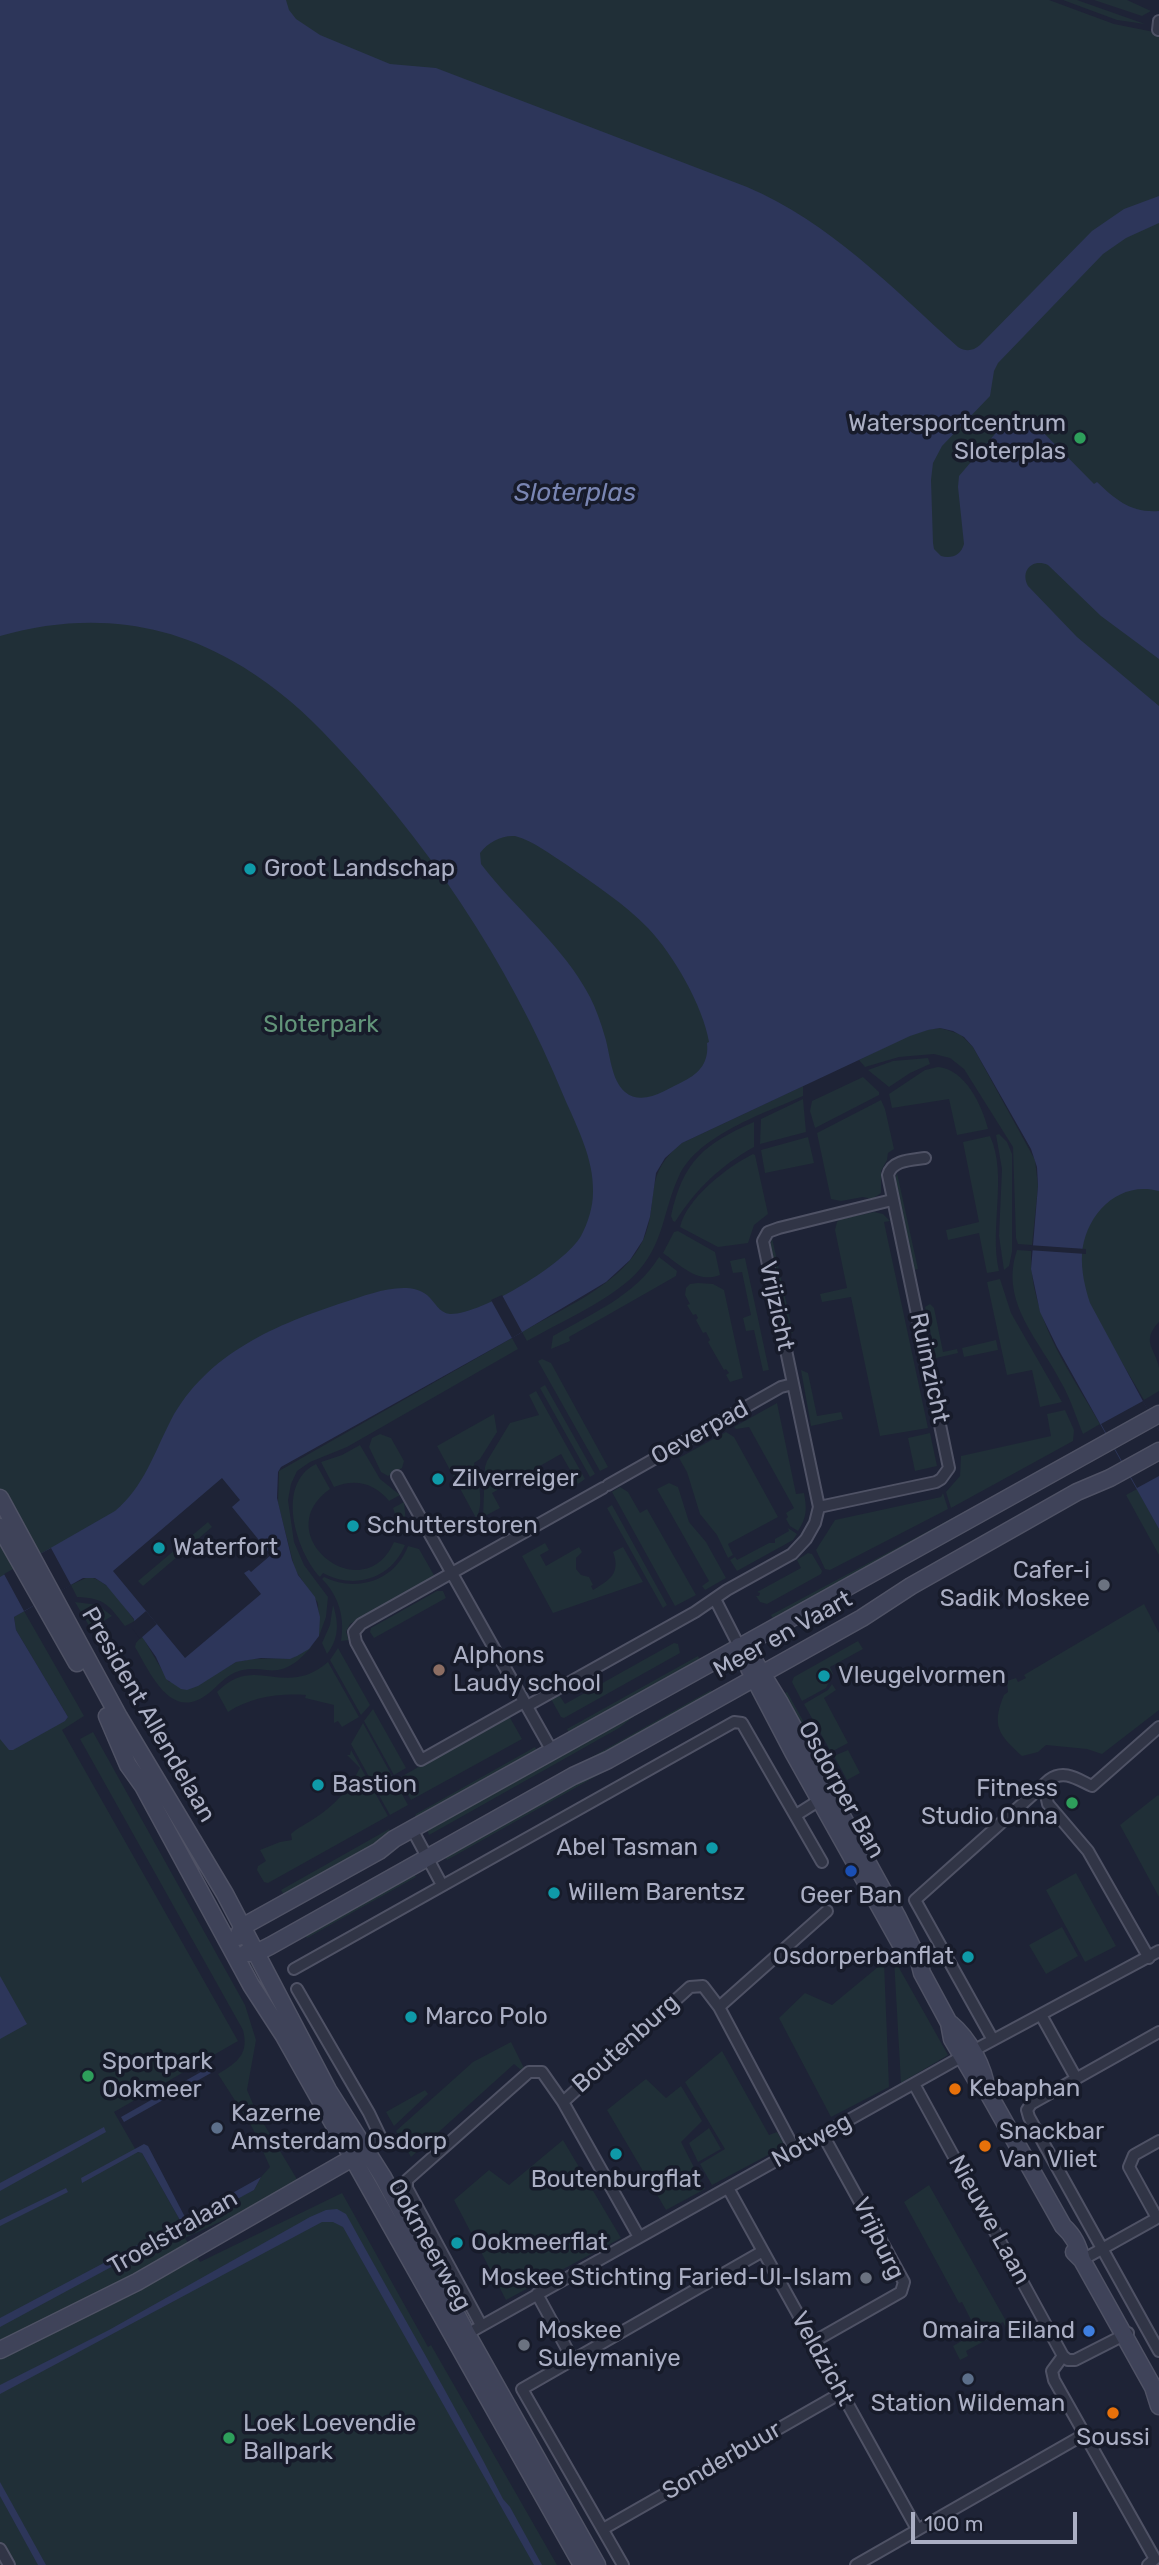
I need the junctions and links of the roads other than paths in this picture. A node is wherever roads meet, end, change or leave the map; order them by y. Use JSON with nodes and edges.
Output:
{"nodes":[{"id":1,"x":925,"y":1157,"type":"dead end"},
{"id":2,"x":892,"y":1200,"type":"junction"},
{"id":3,"x":793,"y":1384,"type":"junction"},
{"id":4,"x":1155,"y":1416,"type":"edge"},
{"id":5,"x":1159,"y":1451,"type":"edge"},
{"id":6,"x":397,"y":1476,"type":"dead end"},
{"id":7,"x":0,"y":1498,"type":"edge"},
{"id":8,"x":819,"y":1507,"type":"junction"},
{"id":9,"x":0,"y":1527,"type":"edge"},
{"id":10,"x":27,"y":1561,"type":"junction"},
{"id":11,"x":453,"y":1572,"type":"junction"},
{"id":12,"x":48,"y":1598,"type":"junction"},
{"id":13,"x":715,"y":1599,"type":"junction"},
{"id":14,"x":739,"y":1646,"type":"junction"},
{"id":15,"x":758,"y":1676,"type":"junction"},
{"id":16,"x":526,"y":1704,"type":"junction"},
{"id":17,"x":1159,"y":1727,"type":"edge"},
{"id":18,"x":552,"y":1751,"type":"junction"},
{"id":19,"x":1044,"y":1786,"type":"junction"},
{"id":20,"x":825,"y":1797,"type":"junction"},
{"id":21,"x":796,"y":1815,"type":"junction"},
{"id":22,"x":412,"y":1829,"type":"junction"},
{"id":23,"x":428,"y":1858,"type":"junction"},
{"id":24,"x":822,"y":1862,"type":"dead end"},
{"id":25,"x":442,"y":1885,"type":"junction"},
{"id":26,"x":915,"y":1900,"type":"junction"},
{"id":27,"x":827,"y":1911,"type":"dead end"},
{"id":28,"x":893,"y":1920,"type":"junction"},
{"id":29,"x":242,"y":1927,"type":"junction"},
{"id":30,"x":233,"y":1950,"type":"junction"},
{"id":31,"x":1159,"y":1951,"type":"edge"},
{"id":32,"x":256,"y":1953,"type":"junction"},
{"id":33,"x":1149,"y":1958,"type":"junction"},
{"id":34,"x":294,"y":1969,"type":"dead end"},
{"id":35,"x":298,"y":1989,"type":"dead end"},
{"id":36,"x":719,"y":2007,"type":"junction"},
{"id":37,"x":1041,"y":2015,"type":"junction"},
{"id":38,"x":1159,"y":2032,"type":"edge"},
{"id":39,"x":993,"y":2040,"type":"junction"},
{"id":40,"x":967,"y":2054,"type":"junction"},
{"id":41,"x":529,"y":2072,"type":"joint"},
{"id":42,"x":1076,"y":2078,"type":"junction"},
{"id":43,"x":914,"y":2084,"type":"junction"},
{"id":44,"x":563,"y":2102,"type":"junction"},
{"id":45,"x":823,"y":2135,"type":"junction"},
{"id":46,"x":1159,"y":2141,"type":"edge"},
{"id":47,"x":795,"y":2150,"type":"junction"},
{"id":48,"x":359,"y":2154,"type":"junction"},
{"id":49,"x":728,"y":2188,"type":"junction"},
{"id":50,"x":1158,"y":2218,"type":"edge"},
{"id":51,"x":639,"y":2237,"type":"junction"},
{"id":52,"x":1102,"y":2248,"type":"junction"},
{"id":53,"x":763,"y":2252,"type":"junction"},
{"id":54,"x":1082,"y":2260,"type":"junction"},
{"id":55,"x":537,"y":2294,"type":"junction"},
{"id":56,"x":481,"y":2325,"type":"junction"},
{"id":57,"x":467,"y":2334,"type":"junction"},
{"id":58,"x":1126,"y":2334,"type":"junction"},
{"id":59,"x":813,"y":2342,"type":"junction"},
{"id":60,"x":0,"y":2350,"type":"edge"},
{"id":61,"x":1159,"y":2351,"type":"edge"},
{"id":62,"x":1063,"y":2356,"type":"junction"},
{"id":63,"x":573,"y":2360,"type":"junction"},
{"id":64,"x":1156,"y":2391,"type":"edge"},
{"id":65,"x":841,"y":2393,"type":"junction"},
{"id":66,"x":1159,"y":2406,"type":"edge"},
{"id":67,"x":1085,"y":2434,"type":"junction"},
{"id":68,"x":603,"y":2529,"type":"junction"},
{"id":69,"x":917,"y":2529,"type":"junction"},
{"id":70,"x":0,"y":2549,"type":"edge"},
{"id":71,"x":1151,"y":2562,"type":"edge"},
{"id":72,"x":859,"y":2564,"type":"edge"},
{"id":73,"x":9,"y":2565,"type":"edge"},
{"id":74,"x":582,"y":2565,"type":"edge"},
{"id":75,"x":597,"y":2565,"type":"edge"},
{"id":76,"x":622,"y":2565,"type":"edge"}],
"edges":[{"from":1,"to":2,"type":"street","name":"Ruimzicht"},
{"from":2,"to":3,"type":"street","name":"Vrijzicht"},
{"from":2,"to":8,"type":"street","name":"Ruimzicht"},
{"from":3,"to":8,"type":"street","name":"Vrijzicht"},
{"from":3,"to":11,"type":"street","name":"Oeverpad"},
{"from":4,"to":14,"type":"main road","name":"Meer en Vaart"},
{"from":5,"to":15,"type":"main road","name":"Meer en Vaart"},
{"from":6,"to":11,"type":"street"},
{"from":7,"to":10,"type":"main road","name":"President Allendelaan"},
{"from":8,"to":13,"type":"street"},
{"from":9,"to":10,"type":"main road","name":"President Allendelaan"},
{"from":10,"to":12,"type":"main road","name":"President Allendelaan"},
{"from":11,"to":16,"type":"street"},
{"from":11,"to":16,"type":"street","name":"Oeverpad"},
{"from":12,"to":29,"type":"main road","name":"President Allendelaan"},
{"from":12,"to":30,"type":"main road","name":"President Allendelaan"},
{"from":13,"to":14,"type":"street","name":"Meer en Vaart"},
{"from":13,"to":16,"type":"street"},
{"from":14,"to":15,"type":"main road","name":"Osdorper Ban"},
{"from":14,"to":18,"type":"main road","name":"Meer en Vaart"},
{"from":15,"to":20,"type":"main road","name":"Osdorper Ban"},
{"from":15,"to":23,"type":"main road","name":"Meer en Vaart"},
{"from":16,"to":18,"type":"street"},
{"from":17,"to":19,"type":"street"},
{"from":18,"to":22,"type":"main road","name":"Meer en Vaart"},
{"from":19,"to":26,"type":"street"},
{"from":19,"to":33,"type":"street"},
{"from":20,"to":21,"type":"street"},
{"from":20,"to":28,"type":"main road","name":"Osdorper Ban"},
{"from":21,"to":24,"type":"street"},
{"from":21,"to":25,"type":"street"},
{"from":22,"to":23,"type":"street"},
{"from":22,"to":29,"type":"main road","name":"Meer en Vaart"},
{"from":23,"to":25,"type":"street"},
{"from":23,"to":32,"type":"main road","name":"Meer en Vaart"},
{"from":25,"to":34,"type":"street"},
{"from":26,"to":28,"type":"street"},
{"from":26,"to":39,"type":"street"},
{"from":27,"to":36,"type":"street"},
{"from":28,"to":40,"type":"main road","name":"Osdorper Ban"},
{"from":29,"to":30,"type":"main road"},
{"from":29,"to":32,"type":"main road","name":"President Allendelaan"},
{"from":30,"to":32,"type":"main road"},
{"from":30,"to":48,"type":"main road","name":"Ookmeerweg"},
{"from":31,"to":33,"type":"street","name":"Notweg"},
{"from":32,"to":48,"type":"main road","name":"Ookmeerweg"},
{"from":33,"to":37,"type":"street","name":"Notweg"},
{"from":35,"to":48,"type":"street"},
{"from":36,"to":44,"type":"street","name":"Boutenburg"},
{"from":36,"to":47,"type":"street"},
{"from":37,"to":39,"type":"street","name":"Notweg"},
{"from":37,"to":42,"type":"street"},
{"from":38,"to":42,"type":"street"},
{"from":39,"to":40,"type":"street","name":"Notweg"},
{"from":40,"to":43,"type":"street","name":"Notweg"},
{"from":40,"to":54,"type":"main road","name":"Osdorper Ban"},
{"from":41,"to":44,"type":"street","name":"Boutenburg"},
{"from":41,"to":56,"type":"street","name":"Ookmeerweg"},
{"from":42,"to":52,"type":"street"},
{"from":43,"to":45,"type":"street","name":"Notweg"},
{"from":43,"to":62,"type":"street","name":"Nieuwe Laan"},
{"from":44,"to":51,"type":"street","name":"Boutenburg"},
{"from":45,"to":47,"type":"street","name":"Notweg"},
{"from":45,"to":59,"type":"street","name":"Vrijburg"},
{"from":46,"to":50,"type":"street"},
{"from":47,"to":49,"type":"street","name":"Notweg"},
{"from":48,"to":57,"type":"main road","name":"Ookmeerweg"},
{"from":48,"to":60,"type":"main road","name":"Troelstralaan"},
{"from":48,"to":74,"type":"main road","name":"Ookmeerweg"},
{"from":49,"to":51,"type":"street","name":"Notweg"},
{"from":49,"to":53,"type":"street","name":"Veldzicht"},
{"from":50,"to":52,"type":"street"},
{"from":51,"to":55,"type":"street","name":"Notweg"},
{"from":52,"to":54,"type":"street"},
{"from":52,"to":61,"type":"street"},
{"from":53,"to":59,"type":"street","name":"Veldzicht"},
{"from":53,"to":63,"type":"street"},
{"from":54,"to":58,"type":"main road","name":"Osdorper Ban"},
{"from":55,"to":56,"type":"street","name":"Notweg"},
{"from":55,"to":63,"type":"street"},
{"from":56,"to":57,"type":"street","name":"Notweg"},
{"from":57,"to":75,"type":"main road","name":"Ookmeerweg"},
{"from":58,"to":62,"type":"street"},
{"from":58,"to":64,"type":"main road","name":"Osdorper Ban"},
{"from":59,"to":65,"type":"street","name":"Veldzicht"},
{"from":62,"to":67,"type":"street"},
{"from":63,"to":68,"type":"street"},
{"from":64,"to":66,"type":"main road","name":"Osdorper Ban"},
{"from":65,"to":68,"type":"street","name":"Sonderbuur"},
{"from":65,"to":69,"type":"street","name":"Veldzicht"},
{"from":67,"to":69,"type":"street"},
{"from":67,"to":71,"type":"street"},
{"from":68,"to":76,"type":"street"},
{"from":69,"to":72,"type":"street"},
{"from":70,"to":73,"type":"street"}]}
